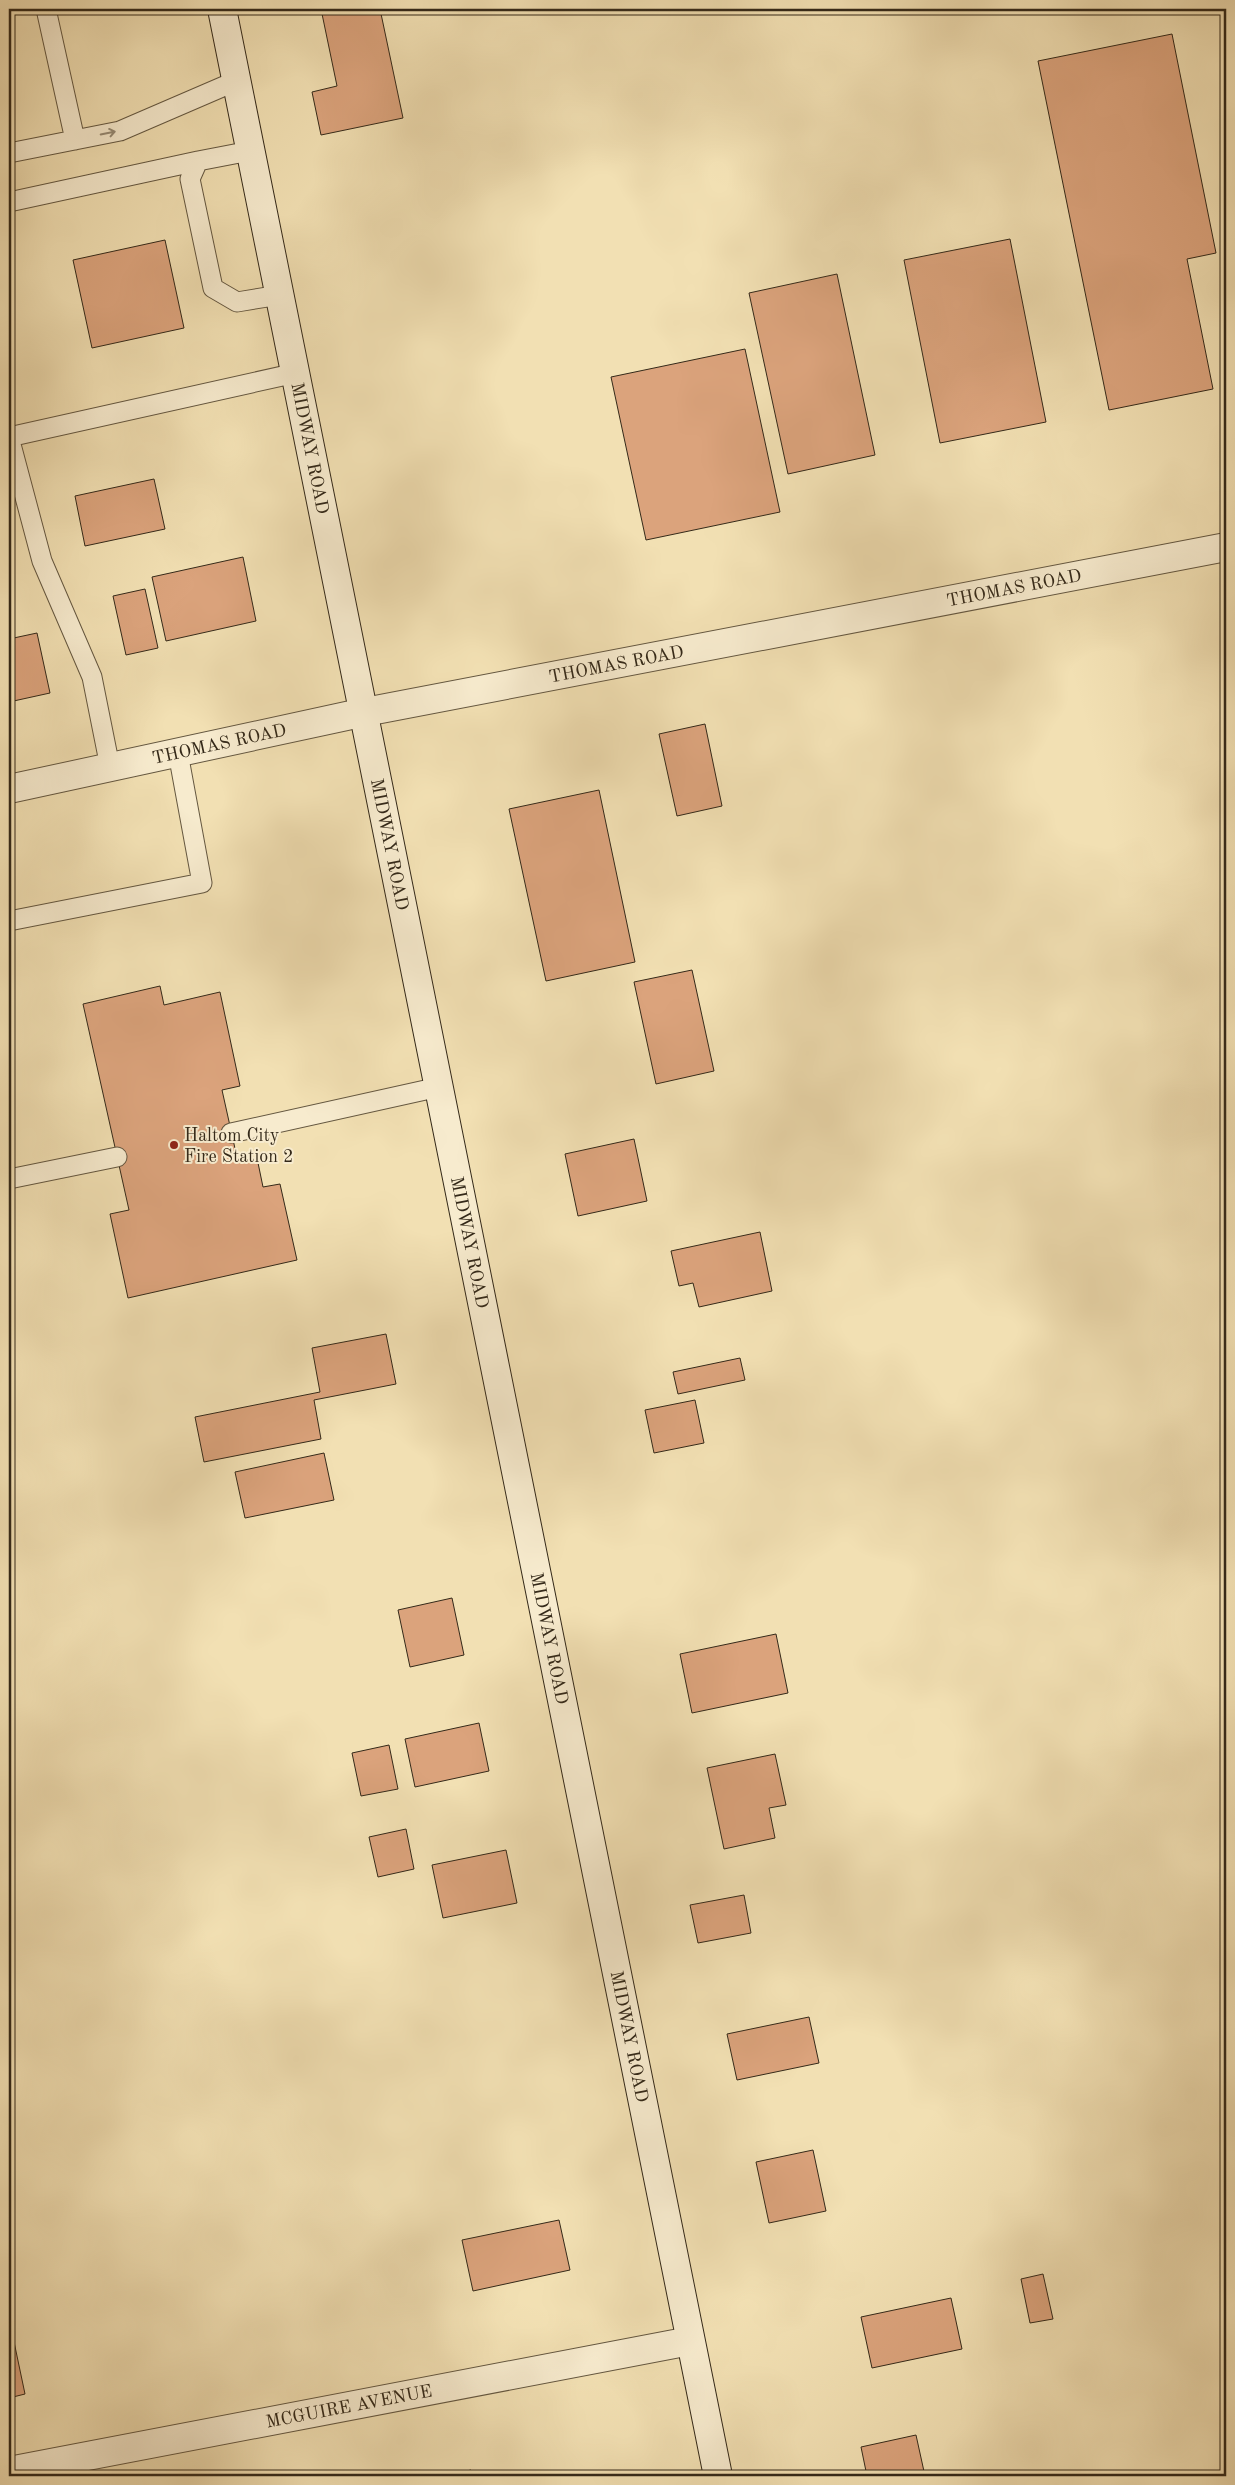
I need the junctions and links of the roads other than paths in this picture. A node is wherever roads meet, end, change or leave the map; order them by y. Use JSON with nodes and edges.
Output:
{"nodes":[{"id":1,"x":46,"y":9,"type":"edge"},
{"id":2,"x":222,"y":9,"type":"edge"},
{"id":3,"x":236,"y":81,"type":"junction"},
{"id":4,"x":75,"y":140,"type":"junction"},
{"id":5,"x":250,"y":151,"type":"junction"},
{"id":6,"x":9,"y":153,"type":"edge"},
{"id":7,"x":198,"y":161,"type":"junction"},
{"id":8,"x":9,"y":202,"type":"edge"},
{"id":9,"x":280,"y":295,"type":"junction"},
{"id":10,"x":296,"y":373,"type":"junction"},
{"id":11,"x":1226,"y":547,"type":"edge"},
{"id":12,"x":365,"y":712,"type":"junction"},
{"id":13,"x":178,"y":753,"type":"junction"},
{"id":14,"x":110,"y":767,"type":"junction"},
{"id":15,"x":9,"y":790,"type":"edge"},
{"id":16,"x":9,"y":920,"type":"edge"},
{"id":17,"x":439,"y":1087,"type":"junction"},
{"id":18,"x":231,"y":1133,"type":"dead end"},
{"id":19,"x":117,"y":1157,"type":"dead end"},
{"id":20,"x":9,"y":1179,"type":"edge"},
{"id":21,"x":690,"y":2341,"type":"junction"},
{"id":22,"x":9,"y":2471,"type":"edge"},
{"id":23,"x":718,"y":2476,"type":"edge"}],
"edges":[{"from":1,"to":4,"type":"lane"},
{"from":2,"to":3,"type":"main road","name":"MIDWAY ROAD"},
{"from":4,"to":3,"type":"lane","one_way":true},
{"from":3,"to":5,"type":"main road","name":"MIDWAY ROAD"},
{"from":4,"to":6,"type":"lane"},
{"from":5,"to":7,"type":"lane"},
{"from":5,"to":9,"type":"main road","name":"MIDWAY ROAD"},
{"from":7,"to":8,"type":"lane"},
{"from":7,"to":9,"type":"lane"},
{"from":9,"to":10,"type":"main road","name":"MIDWAY ROAD"},
{"from":10,"to":12,"type":"main road","name":"MIDWAY ROAD"},
{"from":10,"to":14,"type":"lane"},
{"from":11,"to":12,"type":"main road","name":"THOMAS ROAD"},
{"from":12,"to":13,"type":"main road","name":"THOMAS ROAD"},
{"from":12,"to":17,"type":"main road","name":"MIDWAY ROAD"},
{"from":13,"to":14,"type":"main road","name":"THOMAS ROAD"},
{"from":13,"to":16,"type":"lane"},
{"from":14,"to":15,"type":"main road","name":"THOMAS ROAD"},
{"from":17,"to":18,"type":"lane"},
{"from":17,"to":21,"type":"main road","name":"MIDWAY ROAD"},
{"from":19,"to":20,"type":"lane"},
{"from":21,"to":22,"type":"main road","name":"MCGUIRE AVENUE"},
{"from":21,"to":23,"type":"main road","name":"MIDWAY ROAD"}]}
